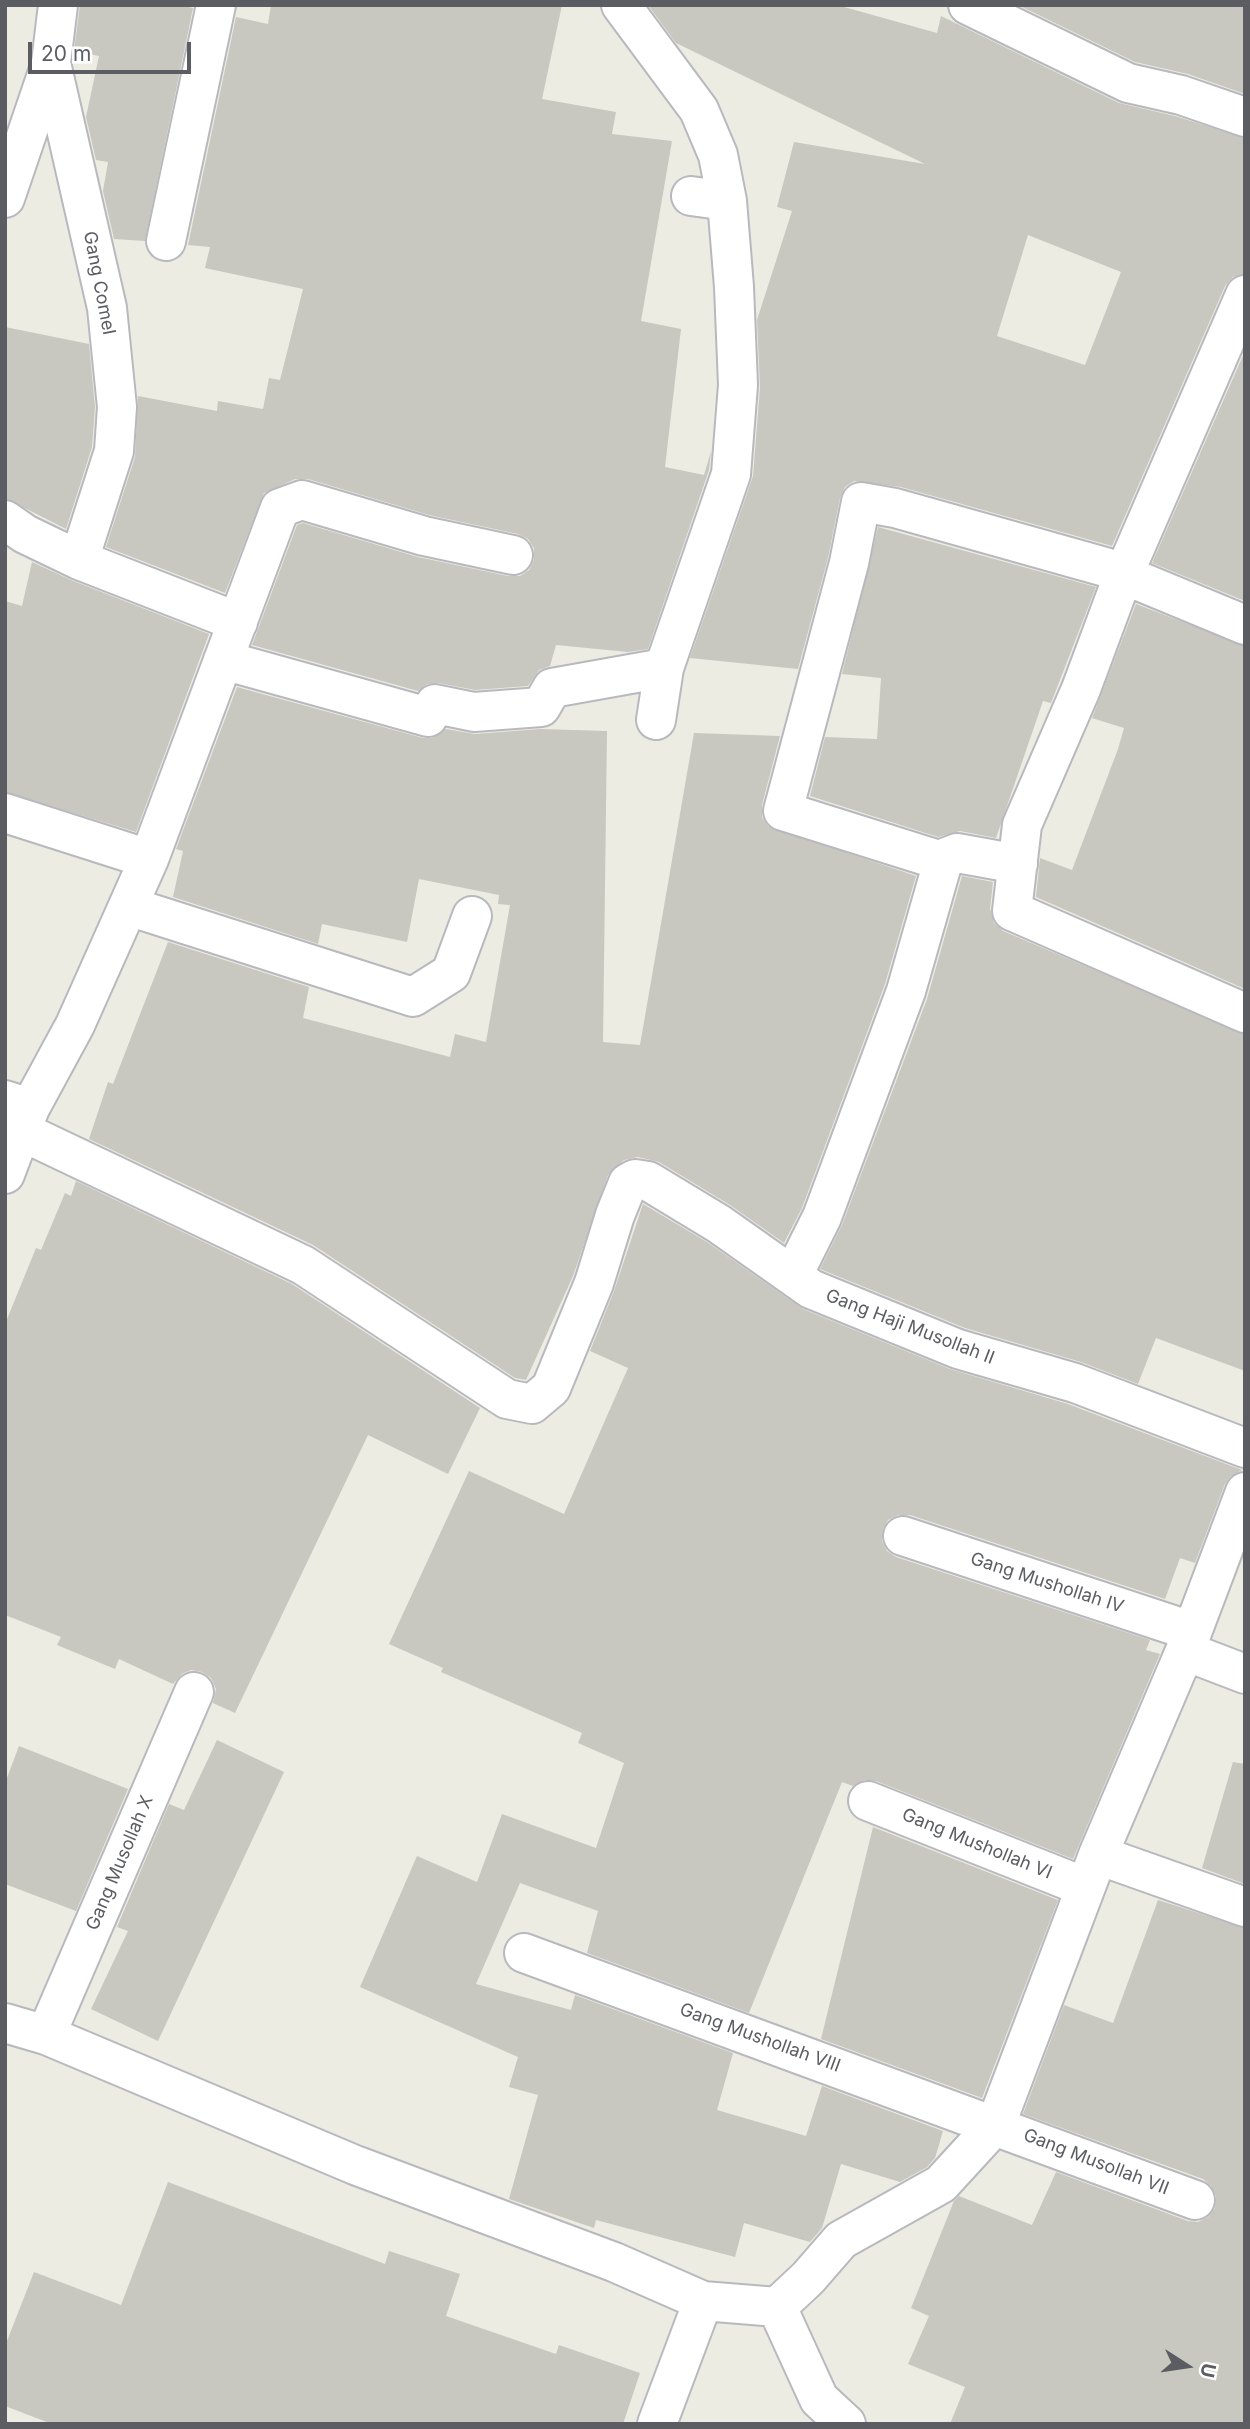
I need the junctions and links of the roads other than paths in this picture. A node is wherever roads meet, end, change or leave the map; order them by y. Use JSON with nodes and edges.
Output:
{"nodes":[{"id":1,"x":58,"y":5,"type":"edge"},
{"id":2,"x":216,"y":5,"type":"edge"},
{"id":3,"x":621,"y":5,"type":"edge"},
{"id":4,"x":968,"y":5,"type":"edge"},
{"id":5,"x":51,"y":63,"type":"junction"},
{"id":6,"x":1245,"y":117,"type":"edge"},
{"id":7,"x":5,"y":198,"type":"edge"},
{"id":8,"x":166,"y":241,"type":"dead end"},
{"id":9,"x":1245,"y":295,"type":"edge"},
{"id":10,"x":5,"y":520,"type":"edge"},
{"id":11,"x":513,"y":555,"type":"dead end"},
{"id":12,"x":79,"y":560,"type":"junction"},
{"id":13,"x":1123,"y":576,"type":"junction"},
{"id":14,"x":238,"y":622,"type":"junction"},
{"id":15,"x":1245,"y":625,"type":"edge"},
{"id":16,"x":223,"y":660,"type":"junction"},
{"id":17,"x":664,"y":668,"type":"junction"},
{"id":18,"x":656,"y":720,"type":"dead end"},
{"id":19,"x":5,"y":813,"type":"edge"},
{"id":20,"x":149,"y":859,"type":"junction"},
{"id":21,"x":942,"y":861,"type":"junction"},
{"id":22,"x":1017,"y":864,"type":"junction"},
{"id":23,"x":128,"y":906,"type":"junction"},
{"id":24,"x":472,"y":916,"type":"dead end"},
{"id":25,"x":1245,"y":1013,"type":"edge"},
{"id":26,"x":20,"y":1114,"type":"edge"},
{"id":27,"x":5,"y":1174,"type":"edge"},
{"id":28,"x":793,"y":1275,"type":"junction"},
{"id":29,"x":1245,"y":1448,"type":"edge"},
{"id":30,"x":1245,"y":1492,"type":"edge"},
{"id":31,"x":902,"y":1536,"type":"dead end"},
{"id":32,"x":1187,"y":1642,"type":"junction"},
{"id":33,"x":1245,"y":1660,"type":"edge"},
{"id":34,"x":1245,"y":1674,"type":"edge"},
{"id":35,"x":194,"y":1692,"type":"dead end"},
{"id":36,"x":868,"y":1801,"type":"dead end"},
{"id":37,"x":1092,"y":1871,"type":"junction"},
{"id":38,"x":1245,"y":1907,"type":"edge"},
{"id":39,"x":524,"y":1952,"type":"dead end"},
{"id":40,"x":5,"y":2023,"type":"edge"},
{"id":41,"x":46,"y":2035,"type":"junction"},
{"id":42,"x":996,"y":2124,"type":"junction"},
{"id":43,"x":1195,"y":2200,"type":"dead end"},
{"id":44,"x":703,"y":2301,"type":"junction"},
{"id":45,"x":777,"y":2307,"type":"junction"},
{"id":46,"x":657,"y":2424,"type":"edge"},
{"id":47,"x":846,"y":2424,"type":"edge"}],
"edges":[{"from":1,"to":5,"type":"street","name":"Gang Comel"},
{"from":2,"to":8,"type":"street"},
{"from":3,"to":17,"type":"street"},
{"from":4,"to":6,"type":"street"},
{"from":5,"to":7,"type":"street"},
{"from":5,"to":12,"type":"street","name":"Gang Comel"},
{"from":9,"to":13,"type":"street"},
{"from":10,"to":12,"type":"street"},
{"from":11,"to":14,"type":"street"},
{"from":12,"to":14,"type":"street"},
{"from":13,"to":15,"type":"street"},
{"from":13,"to":21,"type":"street"},
{"from":13,"to":22,"type":"street"},
{"from":14,"to":16,"type":"street"},
{"from":16,"to":17,"type":"street"},
{"from":16,"to":20,"type":"street"},
{"from":17,"to":18,"type":"street"},
{"from":19,"to":20,"type":"street"},
{"from":20,"to":23,"type":"street"},
{"from":21,"to":22,"type":"street"},
{"from":21,"to":28,"type":"street"},
{"from":22,"to":25,"type":"street"},
{"from":23,"to":24,"type":"street"},
{"from":23,"to":26,"type":"street"},
{"from":26,"to":27,"type":"street"},
{"from":26,"to":28,"type":"street","name":"Gang Haji Musollah II"},
{"from":28,"to":29,"type":"street","name":"Gang Haji Musollah II"},
{"from":30,"to":32,"type":"street"},
{"from":31,"to":32,"type":"street","name":"Gang Mushollah IV"},
{"from":32,"to":33,"type":"street"},
{"from":32,"to":34,"type":"street"},
{"from":32,"to":37,"type":"street"},
{"from":35,"to":41,"type":"street","name":"Gang Musollah X"},
{"from":36,"to":37,"type":"street","name":"Gang Mushollah VI"},
{"from":37,"to":38,"type":"street","name":"Gang Mushollah VI"},
{"from":37,"to":42,"type":"street"},
{"from":39,"to":42,"type":"street","name":"Gang Mushollah VIII"},
{"from":40,"to":41,"type":"street"},
{"from":41,"to":44,"type":"street"},
{"from":42,"to":43,"type":"street","name":"Gang Musollah VII"},
{"from":42,"to":45,"type":"street"},
{"from":44,"to":45,"type":"street"},
{"from":44,"to":46,"type":"street"},
{"from":45,"to":47,"type":"street"}]}
